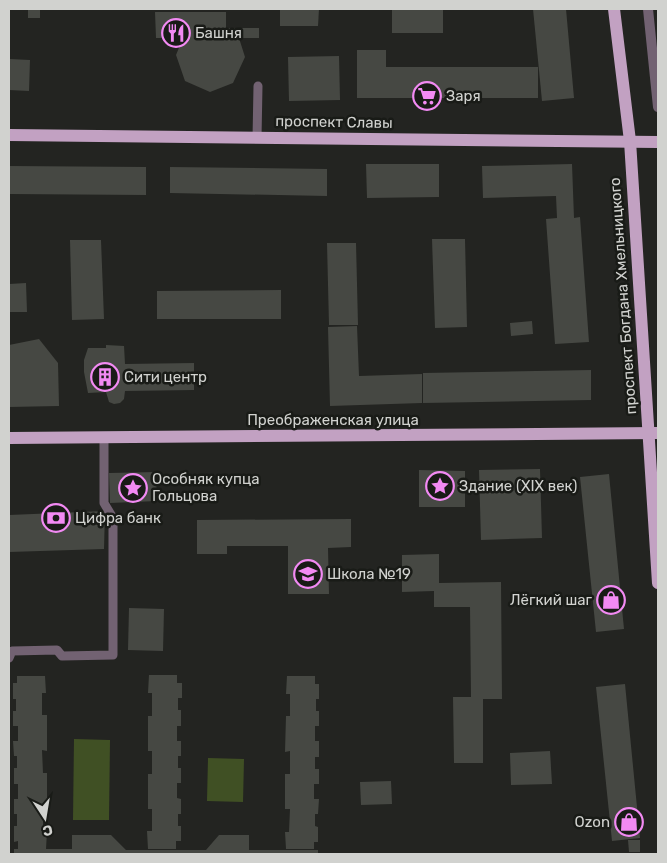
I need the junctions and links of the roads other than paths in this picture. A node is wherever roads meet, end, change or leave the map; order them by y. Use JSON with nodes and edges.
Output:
{"nodes":[{"id":1,"x":614,"y":9,"type":"edge"},
{"id":2,"x":648,"y":9,"type":"edge"},
{"id":3,"x":258,"y":86,"type":"dead end"},
{"id":4,"x":658,"y":107,"type":"edge"},
{"id":5,"x":9,"y":135,"type":"edge"},
{"id":6,"x":257,"y":138,"type":"junction"},
{"id":7,"x":630,"y":141,"type":"junction"},
{"id":8,"x":658,"y":142,"type":"edge"},
{"id":9,"x":653,"y":433,"type":"edge"},
{"id":10,"x":104,"y":437,"type":"junction"},
{"id":11,"x":9,"y":438,"type":"edge"},
{"id":12,"x":658,"y":583,"type":"edge"},
{"id":13,"x":9,"y":658,"type":"edge"}],
"edges":[{"from":1,"to":7,"type":"main road","name":"проспект Богдана Хмельницкого"},
{"from":2,"to":4,"type":"street"},
{"from":3,"to":6,"type":"lane"},
{"from":5,"to":6,"type":"main road","name":"проспект Славы"},
{"from":6,"to":7,"type":"main road","name":"проспект Славы"},
{"from":7,"to":8,"type":"main road","name":"проспект Славы"},
{"from":7,"to":9,"type":"main road","name":"проспект Богдана Хмельницкого"},
{"from":9,"to":10,"type":"main road","name":"Преображенская улица"},
{"from":9,"to":12,"type":"main road","name":"проспект Богдана Хмельницкого"},
{"from":10,"to":11,"type":"main road","name":"Преображенская улица"},
{"from":10,"to":13,"type":"lane"}]}
